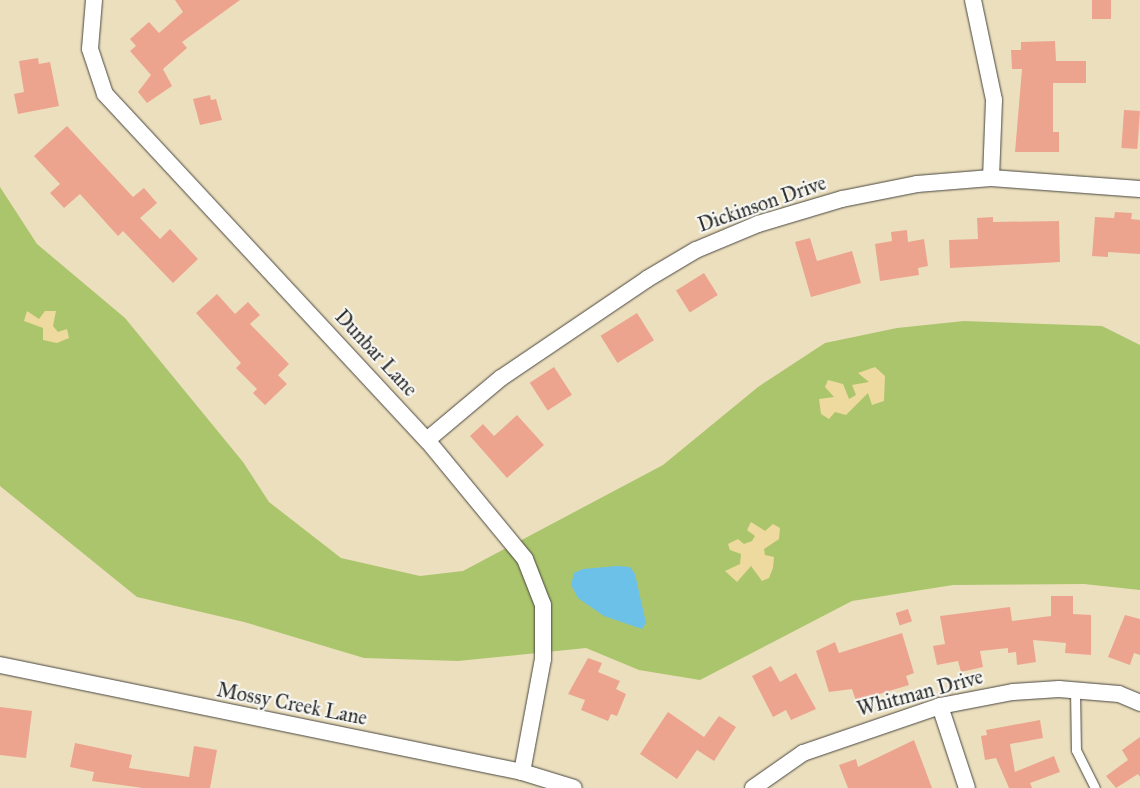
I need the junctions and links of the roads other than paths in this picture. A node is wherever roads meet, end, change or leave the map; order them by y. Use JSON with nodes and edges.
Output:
{"nodes":[{"id":1,"x":94,"y":0,"type":"edge"},
{"id":2,"x":973,"y":0,"type":"edge"},
{"id":3,"x":991,"y":178,"type":"junction"},
{"id":4,"x":1140,"y":188,"type":"edge"},
{"id":5,"x":427,"y":440,"type":"junction"},
{"id":6,"x":0,"y":665,"type":"edge"},
{"id":7,"x":1075,"y":689,"type":"junction"},
{"id":8,"x":1140,"y":702,"type":"edge"},
{"id":9,"x":940,"y":706,"type":"junction"},
{"id":10,"x":522,"y":772,"type":"junction"},
{"id":11,"x":574,"y":788,"type":"edge"},
{"id":12,"x":753,"y":788,"type":"edge"},
{"id":13,"x":967,"y":788,"type":"edge"},
{"id":14,"x":1095,"y":788,"type":"edge"}],
"edges":[{"from":1,"to":5,"type":"street","name":"Dunbar Lane"},
{"from":2,"to":3,"type":"street"},
{"from":3,"to":4,"type":"street","name":"Dickinson Drive"},
{"from":3,"to":5,"type":"street","name":"Dickinson Drive"},
{"from":5,"to":10,"type":"street","name":"Dunbar Lane"},
{"from":6,"to":10,"type":"street","name":"Mossy Creek Lane"},
{"from":7,"to":8,"type":"street","name":"Whitman Drive"},
{"from":7,"to":9,"type":"street","name":"Whitman Drive"},
{"from":7,"to":14,"type":"lane"},
{"from":9,"to":12,"type":"street","name":"Whitman Drive"},
{"from":9,"to":13,"type":"street"},
{"from":10,"to":11,"type":"street","name":"Mossy Creek Lane"}]}
